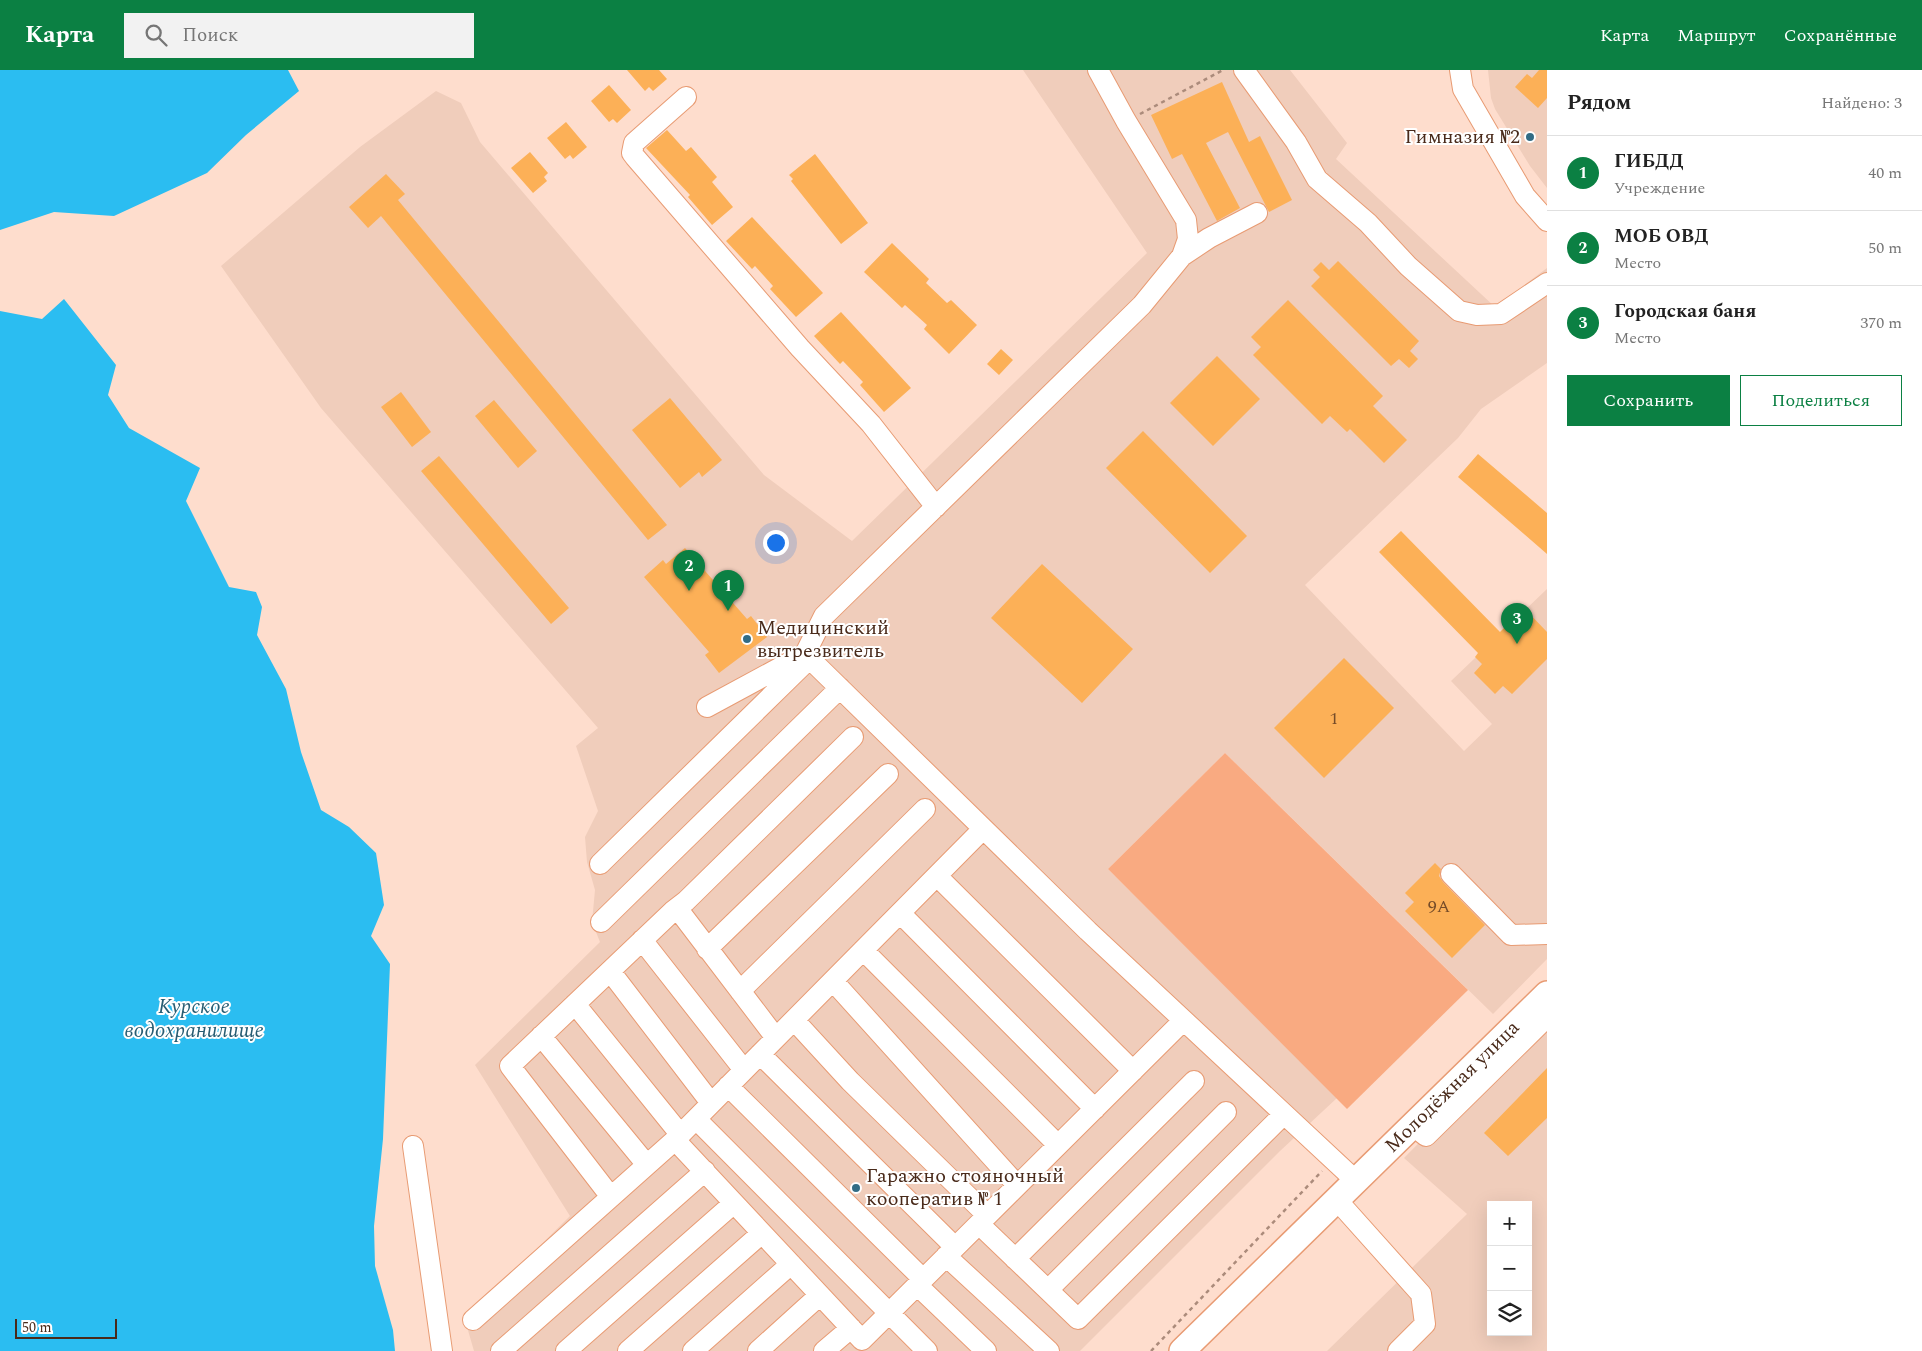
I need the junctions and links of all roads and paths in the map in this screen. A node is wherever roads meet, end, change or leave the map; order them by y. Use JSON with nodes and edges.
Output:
{"nodes":[{"id":1,"x":1098,"y":70,"type":"edge"},
{"id":2,"x":1222,"y":70,"type":"edge"},
{"id":3,"x":1244,"y":70,"type":"edge"},
{"id":4,"x":1460,"y":70,"type":"edge"},
{"id":5,"x":686,"y":97,"type":"dead end"},
{"id":6,"x":1126,"y":122,"type":"junction"},
{"id":7,"x":1257,"y":213,"type":"dead end"},
{"id":8,"x":1547,"y":221,"type":"edge"},
{"id":9,"x":1182,"y":256,"type":"junction"},
{"id":10,"x":1547,"y":283,"type":"edge"},
{"id":11,"x":936,"y":507,"type":"junction"},
{"id":12,"x":808,"y":656,"type":"junction"},
{"id":13,"x":840,"y":688,"type":"junction"},
{"id":14,"x":707,"y":707,"type":"dead end"},
{"id":15,"x":853,"y":737,"type":"dead end"},
{"id":16,"x":888,"y":774,"type":"dead end"},
{"id":17,"x":925,"y":808,"type":"dead end"},
{"id":18,"x":984,"y":829,"type":"junction"},
{"id":19,"x":600,"y":864,"type":"dead end"},
{"id":20,"x":1451,"y":874,"type":"dead end"},
{"id":21,"x":937,"y":876,"type":"junction"},
{"id":22,"x":677,"y":908,"type":"junction"},
{"id":23,"x":900,"y":913,"type":"junction"},
{"id":24,"x":601,"y":922,"type":"dead end"},
{"id":25,"x":1547,"y":934,"type":"edge"},
{"id":26,"x":642,"y":940,"type":"junction"},
{"id":27,"x":707,"y":949,"type":"junction"},
{"id":28,"x":863,"y":950,"type":"junction"},
{"id":29,"x":610,"y":971,"type":"junction"},
{"id":30,"x":833,"y":981,"type":"junction"},
{"id":31,"x":740,"y":991,"type":"junction"},
{"id":32,"x":1547,"y":994,"type":"edge"},
{"id":33,"x":575,"y":1004,"type":"junction"},
{"id":34,"x":1547,"y":1017,"type":"edge"},
{"id":35,"x":794,"y":1020,"type":"junction"},
{"id":36,"x":1183,"y":1021,"type":"junction"},
{"id":37,"x":541,"y":1036,"type":"junction"},
{"id":38,"x":776,"y":1038,"type":"junction"},
{"id":39,"x":760,"y":1054,"type":"junction"},
{"id":40,"x":744,"y":1070,"type":"junction"},
{"id":41,"x":1133,"y":1070,"type":"junction"},
{"id":42,"x":1194,"y":1081,"type":"dead end"},
{"id":43,"x":728,"y":1086,"type":"junction"},
{"id":44,"x":711,"y":1103,"type":"junction"},
{"id":45,"x":1095,"y":1109,"type":"junction"},
{"id":46,"x":1226,"y":1112,"type":"dead end"},
{"id":47,"x":1283,"y":1115,"type":"junction"},
{"id":48,"x":696,"y":1119,"type":"junction"},
{"id":49,"x":1412,"y":1125,"type":"junction"},
{"id":50,"x":678,"y":1137,"type":"junction"},
{"id":51,"x":1058,"y":1145,"type":"junction"},
{"id":52,"x":413,"y":1146,"type":"dead end"},
{"id":53,"x":1332,"y":1159,"type":"junction"},
{"id":54,"x":647,"y":1165,"type":"junction"},
{"id":55,"x":705,"y":1172,"type":"junction"},
{"id":56,"x":1355,"y":1180,"type":"junction"},
{"id":57,"x":1017,"y":1185,"type":"junction"},
{"id":58,"x":611,"y":1196,"type":"junction"},
{"id":59,"x":1336,"y":1199,"type":"junction"},
{"id":60,"x":734,"y":1202,"type":"junction"},
{"id":61,"x":983,"y":1220,"type":"junction"},
{"id":62,"x":762,"y":1232,"type":"junction"},
{"id":63,"x":951,"y":1252,"type":"junction"},
{"id":64,"x":1015,"y":1259,"type":"junction"},
{"id":65,"x":791,"y":1264,"type":"junction"},
{"id":66,"x":920,"y":1282,"type":"junction"},
{"id":67,"x":1048,"y":1290,"type":"junction"},
{"id":68,"x":820,"y":1295,"type":"junction"},
{"id":69,"x":889,"y":1313,"type":"junction"},
{"id":70,"x":473,"y":1320,"type":"dead end"},
{"id":71,"x":861,"y":1340,"type":"edge"},
{"id":72,"x":442,"y":1351,"type":"edge"},
{"id":73,"x":501,"y":1351,"type":"edge"},
{"id":74,"x":566,"y":1351,"type":"edge"},
{"id":75,"x":628,"y":1351,"type":"edge"},
{"id":76,"x":693,"y":1351,"type":"edge"},
{"id":77,"x":758,"y":1351,"type":"edge"},
{"id":78,"x":824,"y":1351,"type":"edge"},
{"id":79,"x":926,"y":1351,"type":"edge"},
{"id":80,"x":986,"y":1351,"type":"edge"},
{"id":81,"x":1050,"y":1351,"type":"edge"},
{"id":82,"x":1151,"y":1351,"type":"edge"},
{"id":83,"x":1182,"y":1351,"type":"edge"},
{"id":84,"x":1398,"y":1351,"type":"edge"}],
"edges":[{"from":1,"to":6,"type":"street"},
{"from":2,"to":6,"type":"path"},
{"from":3,"to":10,"type":"street"},
{"from":4,"to":8,"type":"street"},
{"from":5,"to":11,"type":"street"},
{"from":6,"to":9,"type":"street"},
{"from":7,"to":9,"type":"street"},
{"from":9,"to":11,"type":"street"},
{"from":11,"to":12,"type":"street"},
{"from":12,"to":13,"type":"street"},
{"from":12,"to":14,"type":"street"},
{"from":12,"to":19,"type":"street"},
{"from":13,"to":18,"type":"street"},
{"from":13,"to":24,"type":"street"},
{"from":15,"to":22,"type":"street"},
{"from":16,"to":27,"type":"street"},
{"from":17,"to":31,"type":"street"},
{"from":18,"to":21,"type":"street"},
{"from":18,"to":36,"type":"street"},
{"from":20,"to":25,"type":"street"},
{"from":21,"to":23,"type":"street"},
{"from":21,"to":41,"type":"street"},
{"from":22,"to":26,"type":"street"},
{"from":22,"to":27,"type":"street"},
{"from":23,"to":28,"type":"street"},
{"from":23,"to":45,"type":"street"},
{"from":26,"to":29,"type":"street"},
{"from":26,"to":40,"type":"street"},
{"from":27,"to":31,"type":"street"},
{"from":28,"to":30,"type":"street"},
{"from":28,"to":51,"type":"street"},
{"from":29,"to":33,"type":"street"},
{"from":29,"to":44,"type":"street"},
{"from":30,"to":35,"type":"street"},
{"from":30,"to":57,"type":"street"},
{"from":31,"to":38,"type":"street"},
{"from":32,"to":49,"type":"main road","name":"Молодёжная улица"},
{"from":33,"to":37,"type":"street"},
{"from":33,"to":50,"type":"street"},
{"from":34,"to":49,"type":"street"},
{"from":35,"to":38,"type":"street"},
{"from":35,"to":61,"type":"street"},
{"from":36,"to":41,"type":"street"},
{"from":36,"to":47,"type":"street"},
{"from":37,"to":54,"type":"street"},
{"from":37,"to":58,"type":"street"},
{"from":38,"to":39,"type":"street"},
{"from":39,"to":40,"type":"street"},
{"from":39,"to":63,"type":"street"},
{"from":40,"to":43,"type":"street"},
{"from":41,"to":45,"type":"street"},
{"from":42,"to":64,"type":"street"},
{"from":43,"to":44,"type":"street"},
{"from":43,"to":66,"type":"street"},
{"from":44,"to":48,"type":"street"},
{"from":45,"to":51,"type":"street"},
{"from":46,"to":67,"type":"street"},
{"from":47,"to":53,"type":"street"},
{"from":47,"to":67,"type":"street"},
{"from":48,"to":50,"type":"street"},
{"from":48,"to":69,"type":"street"},
{"from":49,"to":56,"type":"main road","name":"Молодёжная улица"},
{"from":50,"to":54,"type":"street"},
{"from":50,"to":55,"type":"street"},
{"from":51,"to":57,"type":"street"},
{"from":52,"to":72,"type":"street"},
{"from":53,"to":56,"type":"street"},
{"from":53,"to":82,"type":"path"},
{"from":54,"to":58,"type":"street"},
{"from":55,"to":60,"type":"street"},
{"from":55,"to":73,"type":"street"},
{"from":56,"to":59,"type":"main road","name":"Молодёжная улица"},
{"from":57,"to":61,"type":"street"},
{"from":58,"to":70,"type":"street"},
{"from":59,"to":83,"type":"main road","name":"Молодёжная улица"},
{"from":59,"to":84,"type":"street"},
{"from":60,"to":62,"type":"street"},
{"from":60,"to":74,"type":"street"},
{"from":61,"to":63,"type":"street"},
{"from":61,"to":64,"type":"street"},
{"from":62,"to":65,"type":"street"},
{"from":62,"to":75,"type":"street"},
{"from":63,"to":66,"type":"street"},
{"from":63,"to":81,"type":"street"},
{"from":64,"to":67,"type":"street"},
{"from":65,"to":68,"type":"street"},
{"from":65,"to":76,"type":"street"},
{"from":66,"to":69,"type":"street"},
{"from":66,"to":80,"type":"street"},
{"from":68,"to":71,"type":"street"},
{"from":68,"to":77,"type":"street"},
{"from":69,"to":71,"type":"street"},
{"from":69,"to":79,"type":"street"},
{"from":71,"to":78,"type":"street"}]}
